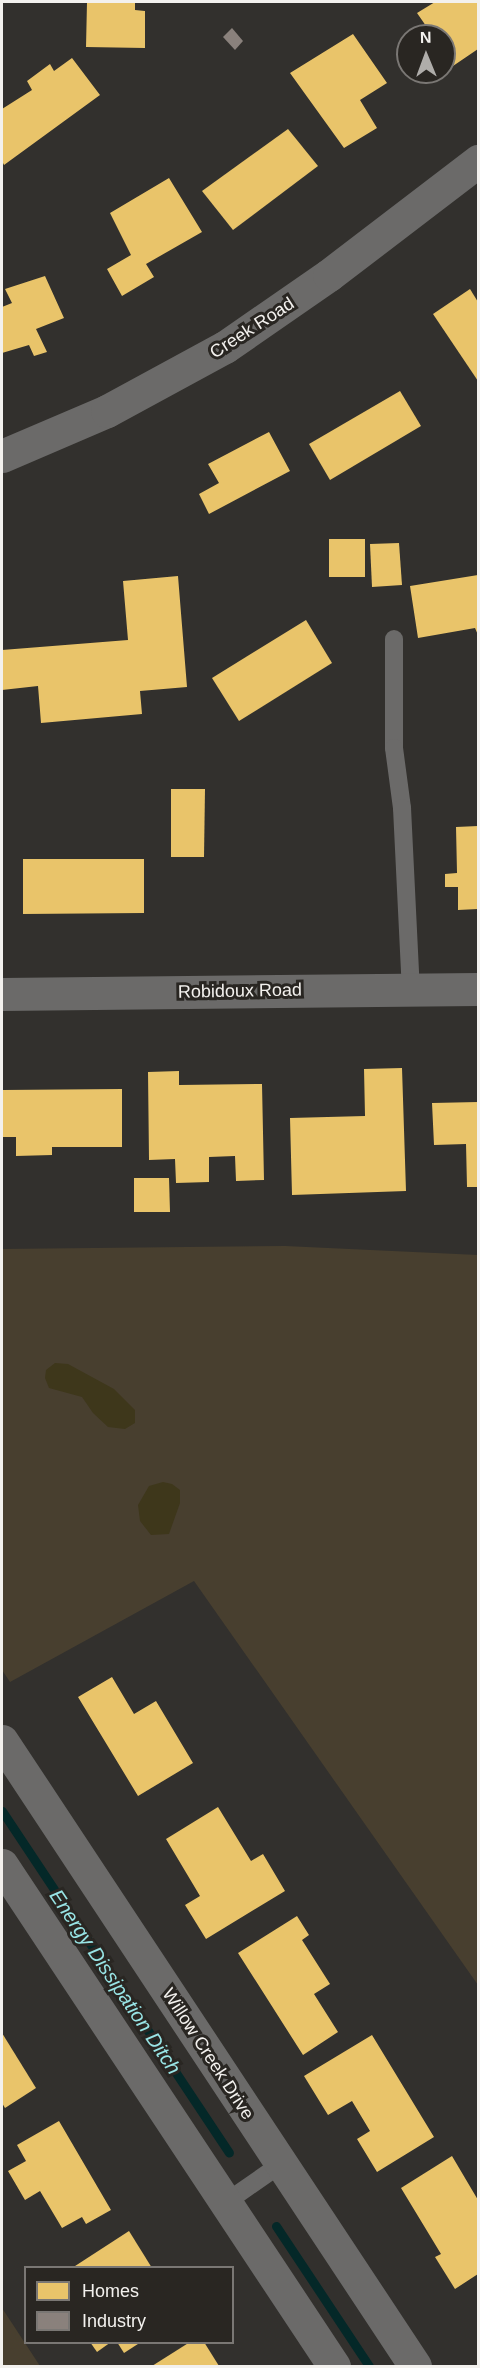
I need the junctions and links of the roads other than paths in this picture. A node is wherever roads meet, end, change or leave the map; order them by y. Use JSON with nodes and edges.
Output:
{"nodes":[{"id":1,"x":476,"y":169,"type":"edge"},
{"id":2,"x":2,"y":456,"type":"edge"},
{"id":3,"x":394,"y":639,"type":"dead end"},
{"id":4,"x":411,"y":989,"type":"junction"},
{"id":5,"x":478,"y":989,"type":"edge"},
{"id":6,"x":2,"y":994,"type":"edge"},
{"id":7,"x":2,"y":1741,"type":"edge"},
{"id":8,"x":2,"y":1866,"type":"edge"},
{"id":9,"x":281,"y":2164,"type":"junction"},
{"id":10,"x":225,"y":2203,"type":"junction"},
{"id":11,"x":334,"y":2367,"type":"edge"},
{"id":12,"x":415,"y":2367,"type":"edge"}],
"edges":[{"from":1,"to":2,"type":"street","name":"Creek Road"},
{"from":3,"to":4,"type":"lane"},
{"from":4,"to":5,"type":"street","name":"Robidoux Road"},
{"from":4,"to":6,"type":"street","name":"Robidoux Road"},
{"from":7,"to":9,"type":"street","name":"Willow Creek Drive"},
{"from":8,"to":10,"type":"street"},
{"from":9,"to":10,"type":"lane"},
{"from":9,"to":12,"type":"street","name":"Willow Creek Drive"},
{"from":10,"to":11,"type":"street"}]}
